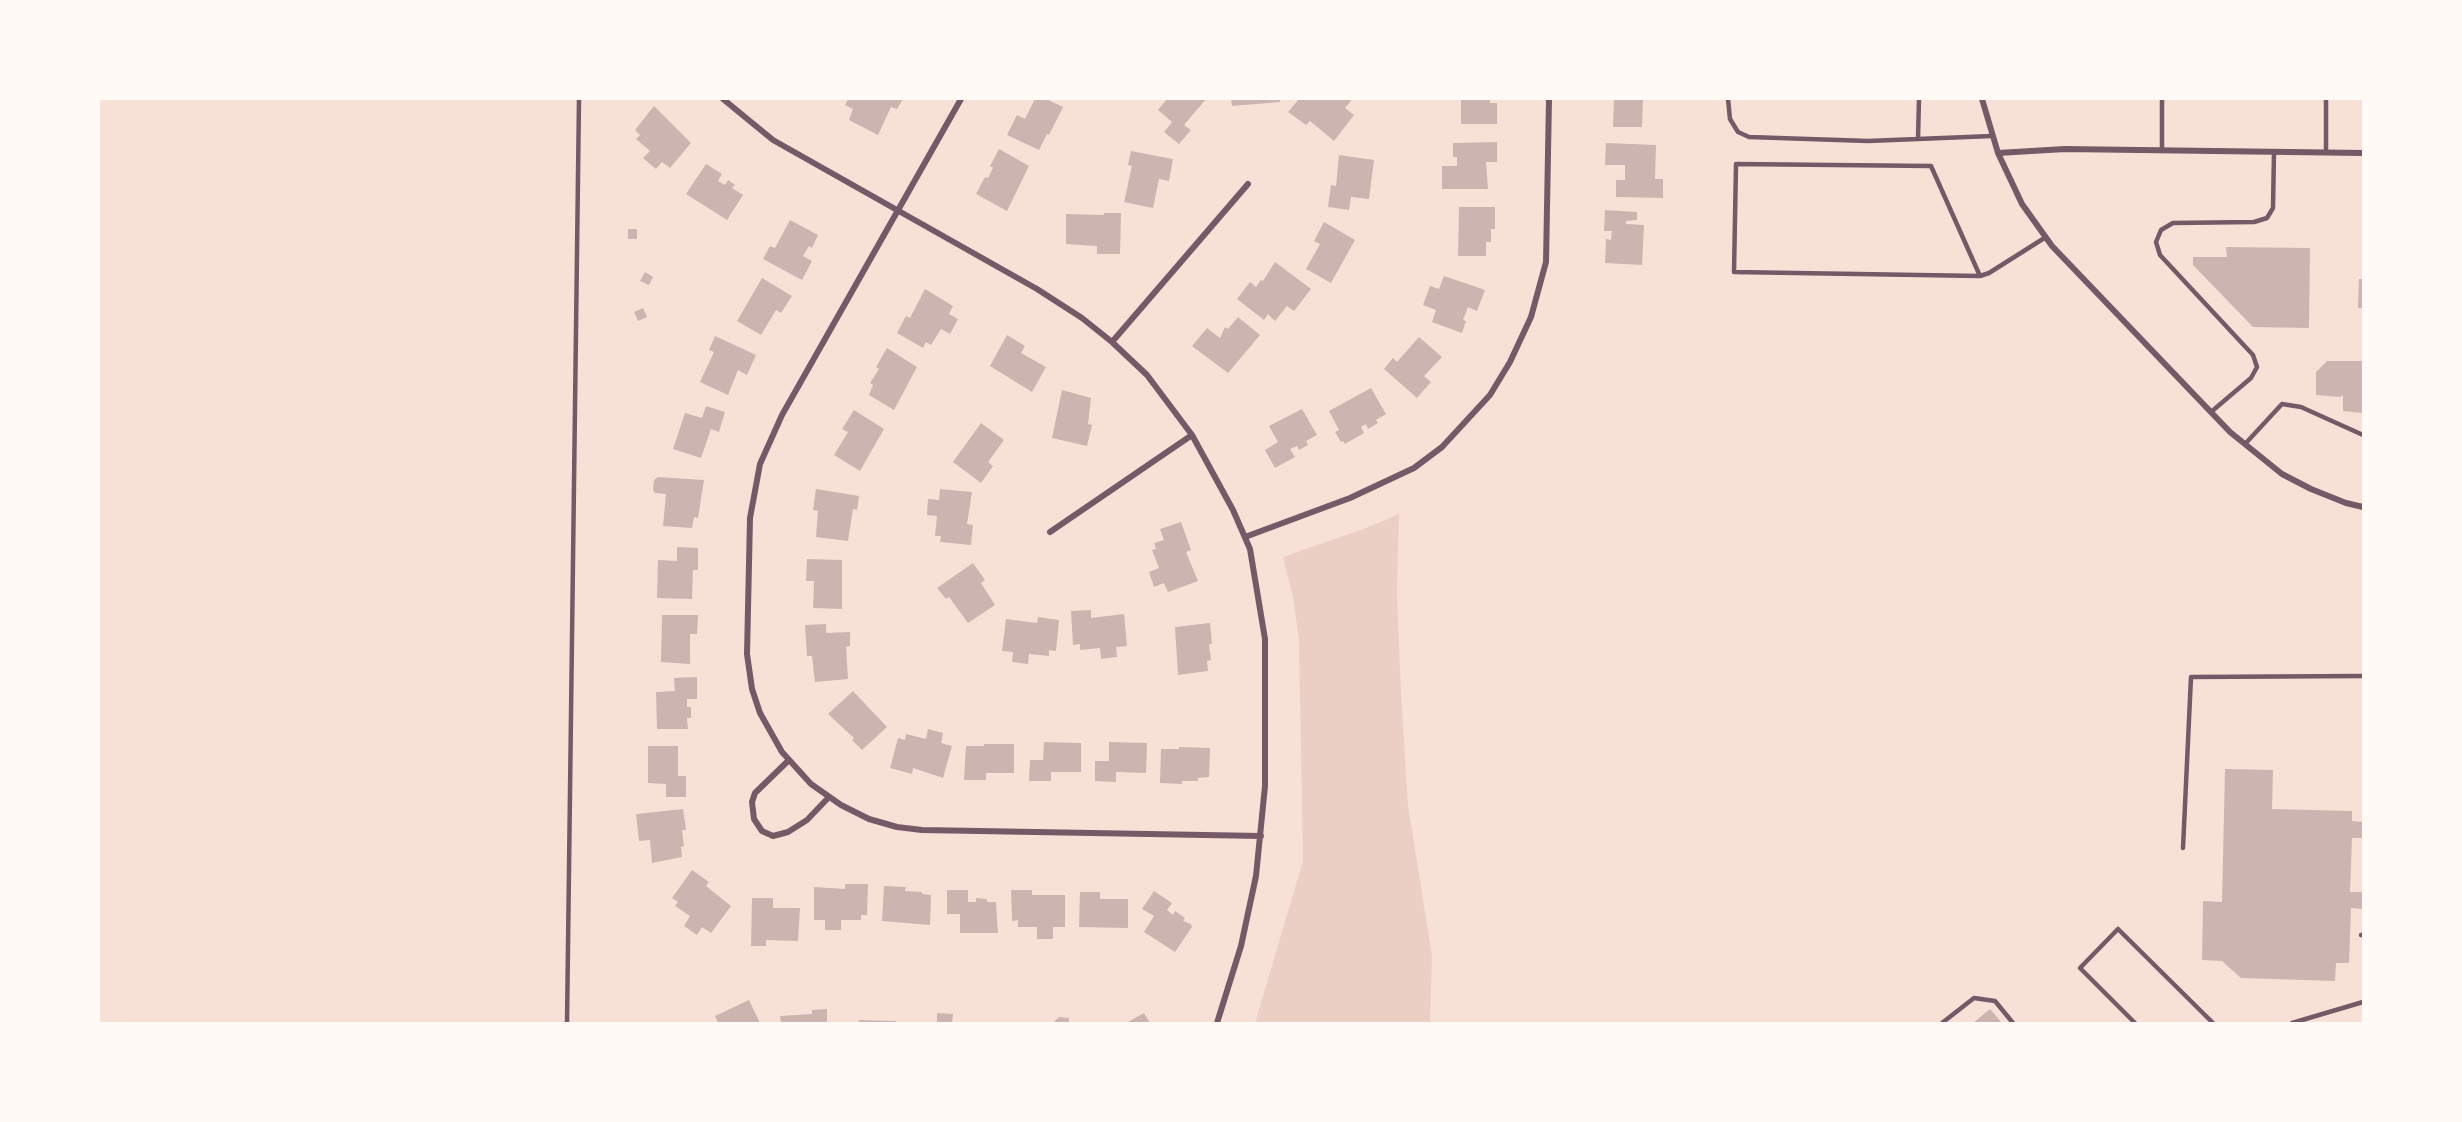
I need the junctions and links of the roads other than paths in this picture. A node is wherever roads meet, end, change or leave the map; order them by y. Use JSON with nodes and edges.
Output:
{"nodes":[{"id":1,"x":579,"y":99,"type":"edge"},
{"id":2,"x":723,"y":99,"type":"edge"},
{"id":3,"x":961,"y":99,"type":"edge"},
{"id":4,"x":1549,"y":99,"type":"edge"},
{"id":5,"x":1728,"y":99,"type":"edge"},
{"id":6,"x":1919,"y":99,"type":"edge"},
{"id":7,"x":1982,"y":99,"type":"edge"},
{"id":8,"x":2162,"y":99,"type":"edge"},
{"id":9,"x":2326,"y":99,"type":"edge"},
{"id":10,"x":1992,"y":136,"type":"junction"},
{"id":11,"x":1918,"y":139,"type":"junction"},
{"id":12,"x":2162,"y":151,"type":"junction"},
{"id":13,"x":2274,"y":152,"type":"junction"},
{"id":14,"x":2326,"y":152,"type":"junction"},
{"id":15,"x":1998,"y":153,"type":"junction"},
{"id":16,"x":2363,"y":153,"type":"edge"},
{"id":17,"x":1248,"y":184,"type":"dead end"},
{"id":18,"x":898,"y":211,"type":"junction"},
{"id":19,"x":2046,"y":237,"type":"junction"},
{"id":20,"x":1980,"y":276,"type":"junction"},
{"id":21,"x":1112,"y":342,"type":"junction"},
{"id":22,"x":2211,"y":412,"type":"junction"},
{"id":23,"x":1192,"y":435,"type":"junction"},
{"id":24,"x":2363,"y":435,"type":"edge"},
{"id":25,"x":2245,"y":444,"type":"junction"},
{"id":26,"x":2363,"y":507,"type":"edge"},
{"id":27,"x":1050,"y":532,"type":"dead end"},
{"id":28,"x":1245,"y":537,"type":"junction"},
{"id":29,"x":2363,"y":676,"type":"edge"},
{"id":30,"x":789,"y":760,"type":"junction"},
{"id":31,"x":830,"y":797,"type":"junction"},
{"id":32,"x":1261,"y":836,"type":"junction"},
{"id":33,"x":2183,"y":848,"type":"dead end"},
{"id":34,"x":2363,"y":1002,"type":"edge"},
{"id":35,"x":567,"y":1023,"type":"edge"},
{"id":36,"x":1217,"y":1023,"type":"edge"},
{"id":37,"x":1942,"y":1023,"type":"edge"},
{"id":38,"x":2013,"y":1023,"type":"edge"},
{"id":39,"x":2136,"y":1023,"type":"edge"},
{"id":40,"x":2212,"y":1023,"type":"edge"},
{"id":41,"x":2292,"y":1023,"type":"edge"}],
"edges":[{"from":1,"to":35,"type":"lane"},
{"from":2,"to":18,"type":"street"},
{"from":3,"to":18,"type":"street"},
{"from":4,"to":28,"type":"street"},
{"from":5,"to":11,"type":"lane"},
{"from":6,"to":11,"type":"lane"},
{"from":7,"to":10,"type":"street"},
{"from":8,"to":12,"type":"lane"},
{"from":9,"to":14,"type":"lane"},
{"from":10,"to":11,"type":"lane"},
{"from":10,"to":15,"type":"street"},
{"from":12,"to":13,"type":"street"},
{"from":12,"to":15,"type":"street"},
{"from":13,"to":14,"type":"street"},
{"from":13,"to":22,"type":"lane"},
{"from":14,"to":16,"type":"street"},
{"from":15,"to":19,"type":"street"},
{"from":17,"to":21,"type":"street"},
{"from":18,"to":21,"type":"street"},
{"from":18,"to":30,"type":"street"},
{"from":19,"to":20,"type":"lane"},
{"from":19,"to":22,"type":"street"},
{"from":20,"to":20,"type":"lane"},
{"from":21,"to":23,"type":"street"},
{"from":22,"to":25,"type":"street"},
{"from":23,"to":27,"type":"street"},
{"from":23,"to":28,"type":"street"},
{"from":24,"to":25,"type":"lane"},
{"from":25,"to":26,"type":"street"},
{"from":28,"to":32,"type":"street"},
{"from":29,"to":33,"type":"lane"},
{"from":30,"to":31,"type":"street"},
{"from":30,"to":31,"type":"street"},
{"from":31,"to":32,"type":"street"},
{"from":32,"to":36,"type":"street"},
{"from":34,"to":41,"type":"lane"},
{"from":37,"to":38,"type":"lane"},
{"from":39,"to":40,"type":"lane"}]}
